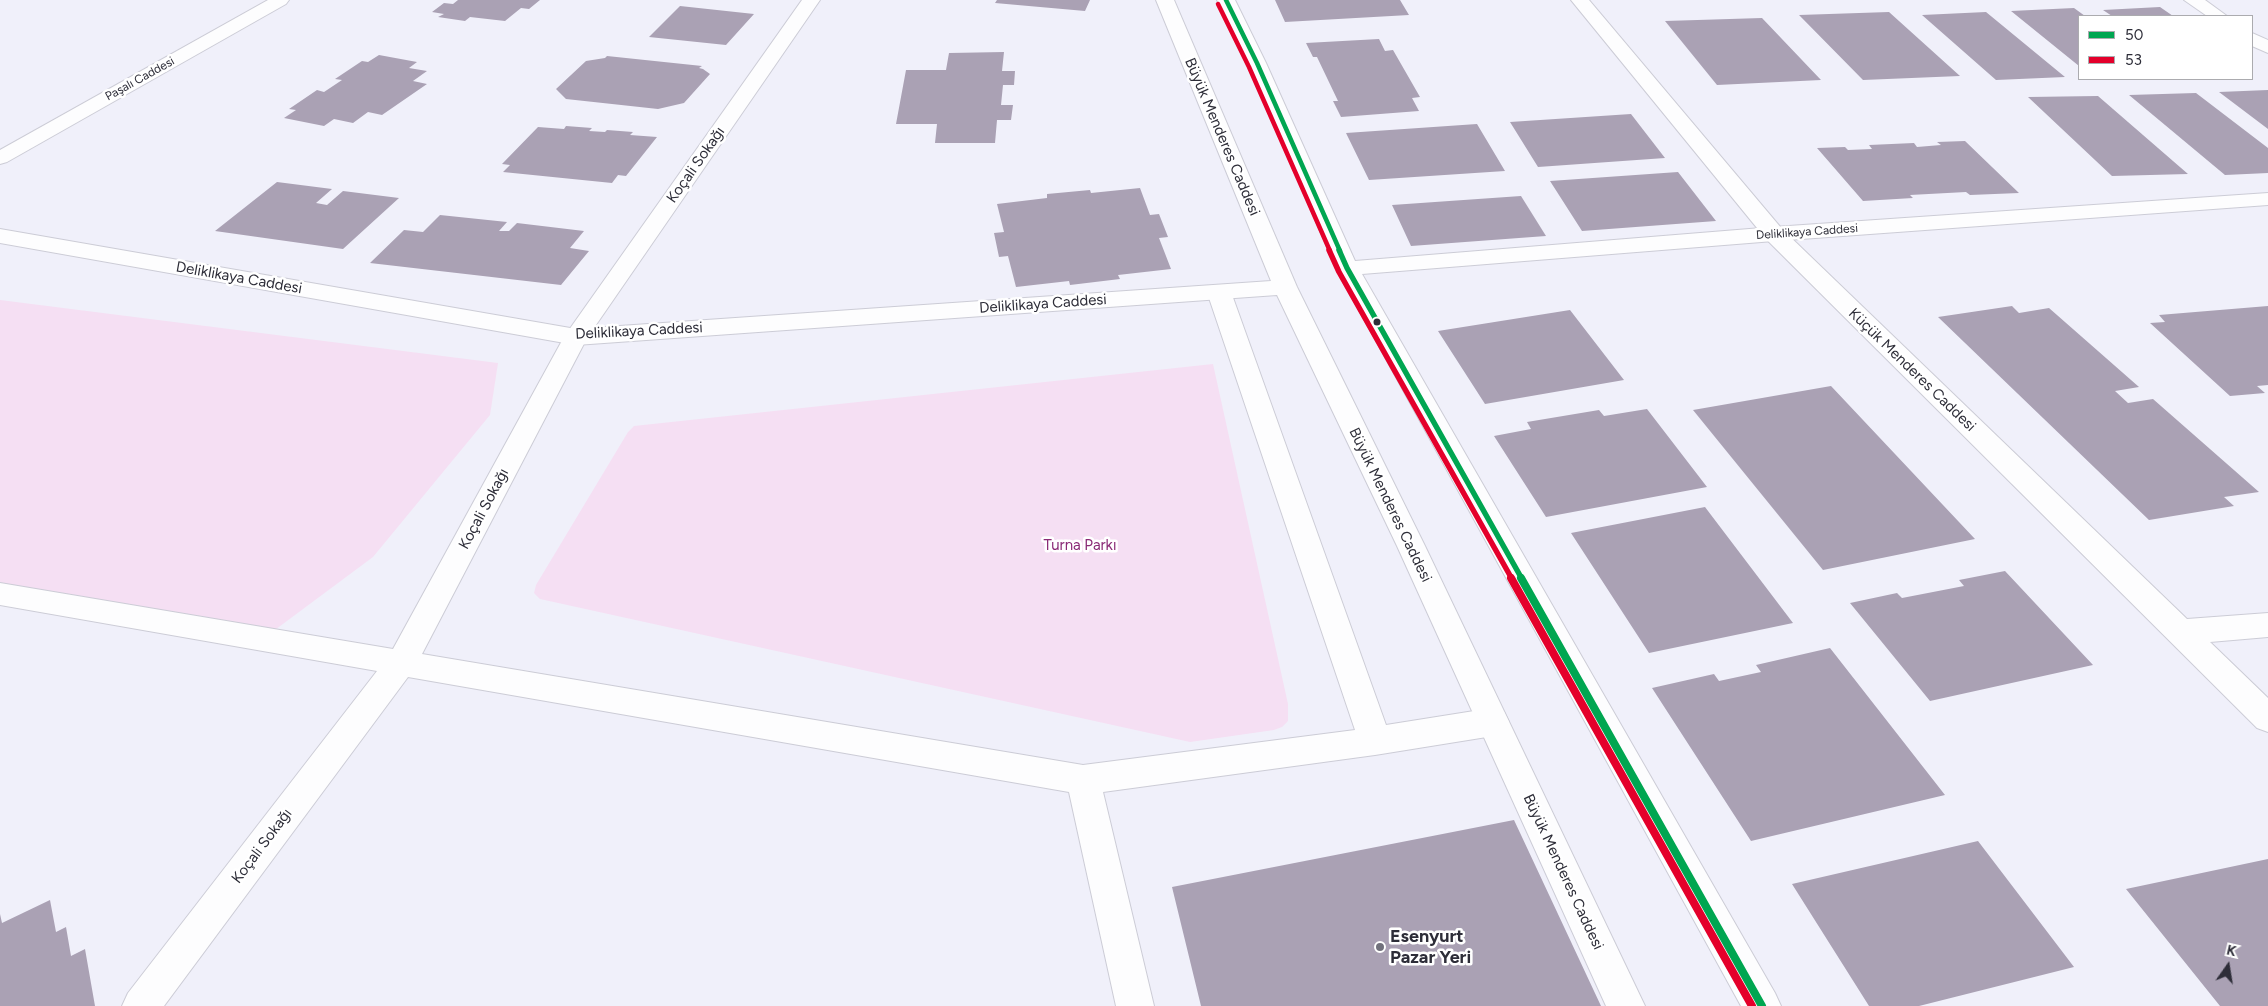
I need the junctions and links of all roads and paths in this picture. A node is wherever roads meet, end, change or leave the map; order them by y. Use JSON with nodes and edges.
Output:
{"nodes":[{"id":1,"x":280,"y":0,"type":"edge"},
{"id":2,"x":811,"y":0,"type":"edge"},
{"id":3,"x":1164,"y":0,"type":"edge"},
{"id":4,"x":1226,"y":0,"type":"edge"},
{"id":5,"x":1586,"y":0,"type":"edge"},
{"id":6,"x":2193,"y":0,"type":"edge"},
{"id":7,"x":2216,"y":15,"type":"edge"},
{"id":8,"x":2253,"y":39,"type":"edge"},
{"id":9,"x":2268,"y":48,"type":"edge"},
{"id":10,"x":0,"y":158,"type":"edge"},
{"id":11,"x":2268,"y":199,"type":"edge"},
{"id":12,"x":1774,"y":234,"type":"junction"},
{"id":13,"x":0,"y":236,"type":"edge"},
{"id":14,"x":1347,"y":268,"type":"junction"},
{"id":15,"x":1285,"y":287,"type":"junction"},
{"id":16,"x":1219,"y":292,"type":"junction"},
{"id":17,"x":576,"y":337,"type":"junction"},
{"id":18,"x":0,"y":594,"type":"edge"},
{"id":19,"x":2268,"y":625,"type":"edge"},
{"id":20,"x":2179,"y":632,"type":"junction"},
{"id":21,"x":402,"y":662,"type":"junction"},
{"id":22,"x":2268,"y":718,"type":"edge"},
{"id":23,"x":1493,"y":722,"type":"junction"},
{"id":24,"x":1375,"y":741,"type":"junction"},
{"id":25,"x":1083,"y":780,"type":"junction"},
{"id":26,"x":141,"y":1006,"type":"edge"},
{"id":27,"x":1135,"y":1006,"type":"edge"},
{"id":28,"x":1626,"y":1006,"type":"edge"},
{"id":29,"x":1762,"y":1006,"type":"edge"}],
"edges":[{"from":1,"to":10,"type":"street","name":"Paşalı Caddesi"},
{"from":2,"to":17,"type":"street","name":"Koçali Sokağı"},
{"from":3,"to":15,"type":"street","name":"Büyük Menderes Caddesi"},
{"from":4,"to":14,"type":"street"},
{"from":5,"to":12,"type":"street","name":"Küçük Menderes Caddesi"},
{"from":6,"to":7,"type":"street"},
{"from":8,"to":9,"type":"street"},
{"from":11,"to":12,"type":"street","name":"Deliklikaya Caddesi"},
{"from":12,"to":14,"type":"street","name":"Deliklikaya Caddesi"},
{"from":12,"to":20,"type":"street","name":"Küçük Menderes Caddesi"},
{"from":13,"to":17,"type":"street","name":"Deliklikaya Caddesi"},
{"from":14,"to":29,"type":"street"},
{"from":15,"to":16,"type":"street","name":"Deliklikaya Caddesi"},
{"from":15,"to":23,"type":"street","name":"Büyük Menderes Caddesi"},
{"from":16,"to":17,"type":"street","name":"Deliklikaya Caddesi"},
{"from":16,"to":24,"type":"street"},
{"from":17,"to":21,"type":"street","name":"Koçali Sokağı"},
{"from":18,"to":21,"type":"street"},
{"from":19,"to":20,"type":"street"},
{"from":20,"to":22,"type":"street","name":"Küçük Menderes Caddesi"},
{"from":21,"to":25,"type":"street"},
{"from":21,"to":26,"type":"street","name":"Koçali Sokağı"},
{"from":23,"to":24,"type":"street"},
{"from":23,"to":28,"type":"street","name":"Büyük Menderes Caddesi"},
{"from":24,"to":25,"type":"street"},
{"from":25,"to":27,"type":"street"}]}
